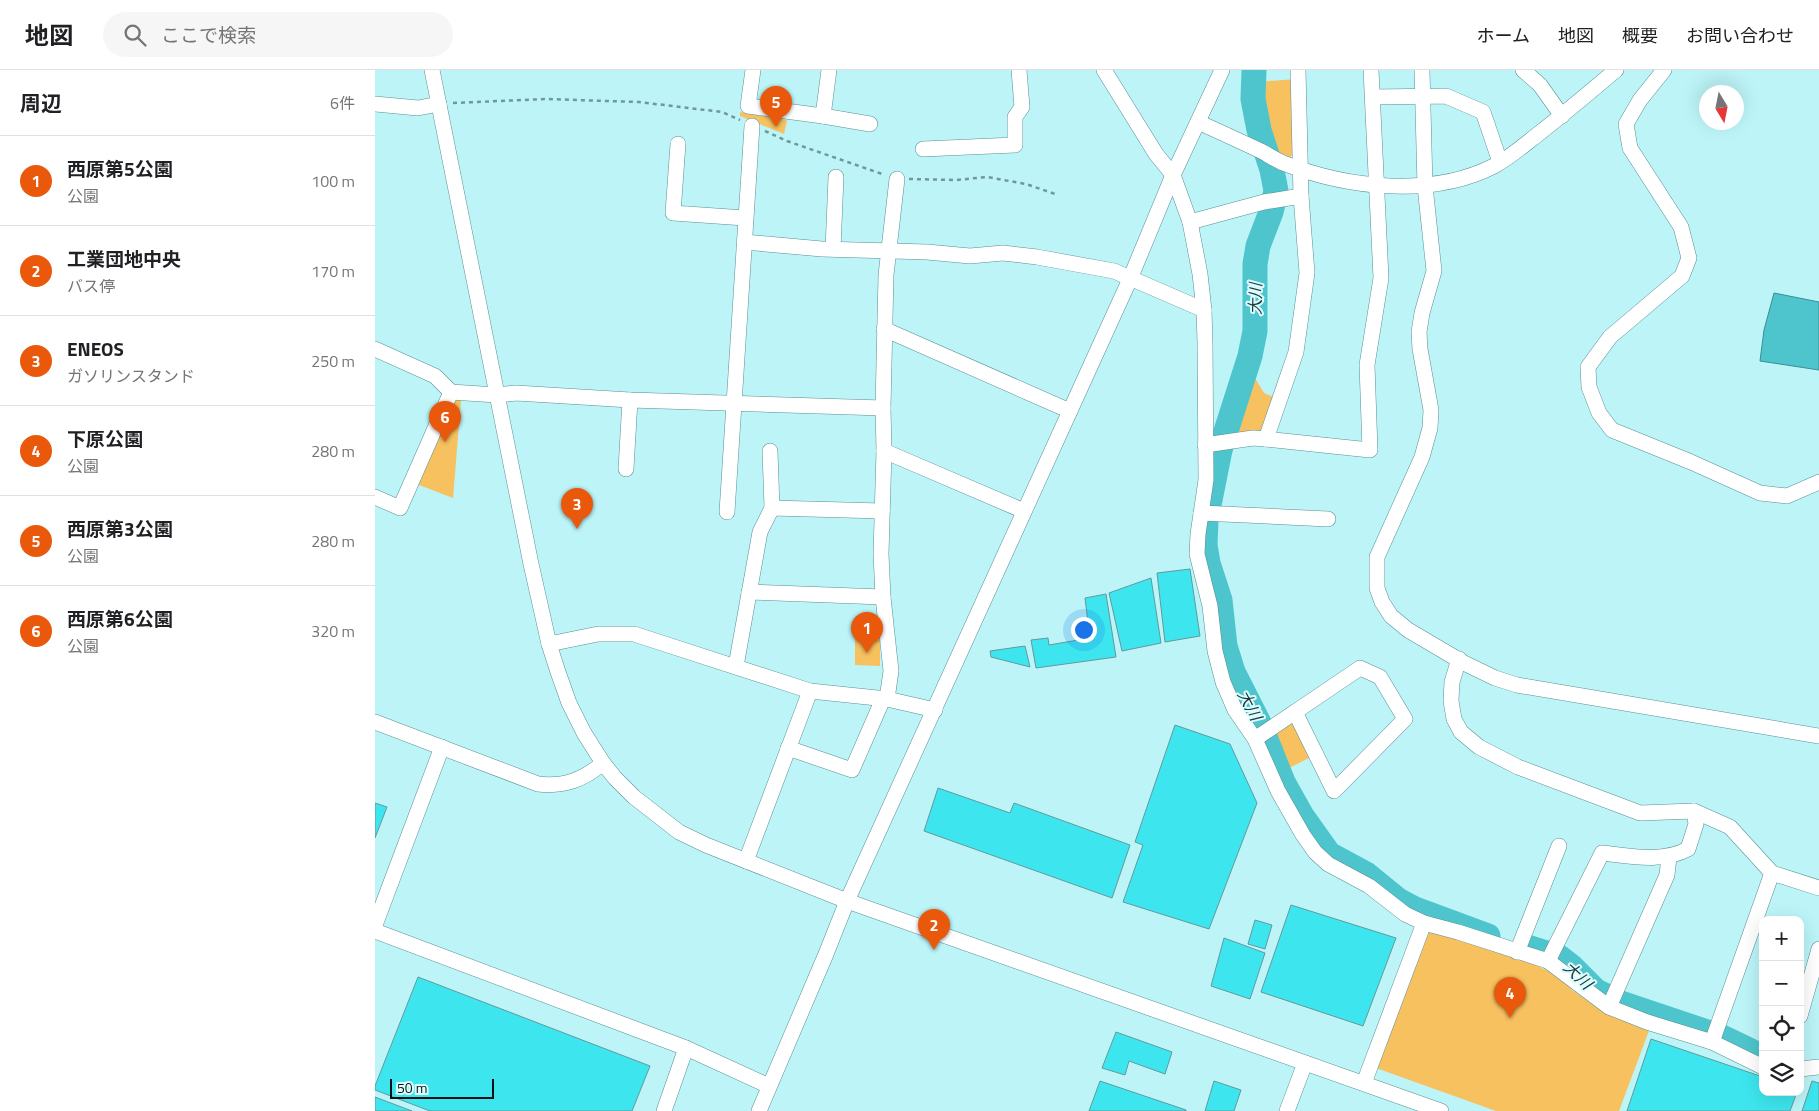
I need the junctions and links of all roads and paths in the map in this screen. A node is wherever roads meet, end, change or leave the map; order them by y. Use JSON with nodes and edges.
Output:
{"nodes":[{"id":1,"x":432,"y":70,"type":"edge"},
{"id":2,"x":753,"y":70,"type":"edge"},
{"id":3,"x":829,"y":70,"type":"edge"},
{"id":4,"x":1019,"y":70,"type":"edge"},
{"id":5,"x":1103,"y":70,"type":"edge"},
{"id":6,"x":1222,"y":70,"type":"edge"},
{"id":7,"x":1298,"y":70,"type":"edge"},
{"id":8,"x":1371,"y":70,"type":"edge"},
{"id":9,"x":1422,"y":70,"type":"edge"},
{"id":10,"x":1523,"y":70,"type":"edge"},
{"id":11,"x":1616,"y":70,"type":"edge"},
{"id":12,"x":1664,"y":70,"type":"edge"},
{"id":13,"x":1423,"y":96,"type":"junction"},
{"id":14,"x":1373,"y":97,"type":"junction"},
{"id":15,"x":375,"y":104,"type":"edge"},
{"id":16,"x":439,"y":104,"type":"junction"},
{"id":17,"x":823,"y":116,"type":"junction"},
{"id":18,"x":1562,"y":116,"type":"junction"},
{"id":19,"x":1198,"y":122,"type":"junction"},
{"id":20,"x":870,"y":124,"type":"dead end"},
{"id":21,"x":752,"y":126,"type":"dead end"},
{"id":22,"x":678,"y":144,"type":"dead end"},
{"id":23,"x":923,"y":149,"type":"dead end"},
{"id":24,"x":1500,"y":162,"type":"junction"},
{"id":25,"x":1302,"y":170,"type":"junction"},
{"id":26,"x":1173,"y":175,"type":"junction"},
{"id":27,"x":836,"y":177,"type":"dead end"},
{"id":28,"x":897,"y":179,"type":"dead end"},
{"id":29,"x":1375,"y":185,"type":"junction"},
{"id":30,"x":1425,"y":186,"type":"junction"},
{"id":31,"x":1296,"y":197,"type":"junction"},
{"id":32,"x":745,"y":218,"type":"junction"},
{"id":33,"x":1190,"y":222,"type":"junction"},
{"id":34,"x":744,"y":242,"type":"junction"},
{"id":35,"x":833,"y":250,"type":"junction"},
{"id":36,"x":889,"y":251,"type":"junction"},
{"id":37,"x":1130,"y":279,"type":"junction"},
{"id":38,"x":1203,"y":310,"type":"junction"},
{"id":39,"x":884,"y":329,"type":"junction"},
{"id":40,"x":375,"y":349,"type":"edge"},
{"id":41,"x":451,"y":392,"type":"junction"},
{"id":42,"x":497,"y":395,"type":"junction"},
{"id":43,"x":630,"y":400,"type":"junction"},
{"id":44,"x":733,"y":402,"type":"junction"},
{"id":45,"x":883,"y":408,"type":"junction"},
{"id":46,"x":1070,"y":411,"type":"junction"},
{"id":47,"x":1265,"y":439,"type":"junction"},
{"id":48,"x":1210,"y":445,"type":"junction"},
{"id":49,"x":770,"y":451,"type":"dead end"},
{"id":50,"x":884,"y":451,"type":"junction"},
{"id":51,"x":626,"y":469,"type":"dead end"},
{"id":52,"x":1819,"y":482,"type":"edge"},
{"id":53,"x":375,"y":497,"type":"edge"},
{"id":54,"x":771,"y":508,"type":"junction"},
{"id":55,"x":882,"y":511,"type":"junction"},
{"id":56,"x":1024,"y":511,"type":"junction"},
{"id":57,"x":727,"y":512,"type":"dead end"},
{"id":58,"x":1201,"y":513,"type":"junction"},
{"id":59,"x":1328,"y":519,"type":"dead end"},
{"id":60,"x":749,"y":592,"type":"junction"},
{"id":61,"x":883,"y":596,"type":"junction"},
{"id":62,"x":549,"y":644,"type":"junction"},
{"id":63,"x":1459,"y":659,"type":"junction"},
{"id":64,"x":736,"y":666,"type":"junction"},
{"id":65,"x":810,"y":691,"type":"junction"},
{"id":66,"x":885,"y":699,"type":"junction"},
{"id":67,"x":935,"y":710,"type":"junction"},
{"id":68,"x":1295,"y":712,"type":"junction"},
{"id":69,"x":375,"y":722,"type":"edge"},
{"id":70,"x":1819,"y":736,"type":"edge"},
{"id":71,"x":1256,"y":739,"type":"junction"},
{"id":72,"x":442,"y":748,"type":"junction"},
{"id":73,"x":789,"y":748,"type":"junction"},
{"id":74,"x":603,"y":764,"type":"junction"},
{"id":75,"x":1694,"y":810,"type":"junction"},
{"id":76,"x":1559,"y":846,"type":"dead end"},
{"id":77,"x":1669,"y":857,"type":"junction"},
{"id":78,"x":746,"y":861,"type":"junction"},
{"id":79,"x":1772,"y":873,"type":"junction"},
{"id":80,"x":1819,"y":888,"type":"edge"},
{"id":81,"x":847,"y":901,"type":"junction"},
{"id":82,"x":1424,"y":923,"type":"junction"},
{"id":83,"x":375,"y":925,"type":"edge"},
{"id":84,"x":375,"y":931,"type":"edge"},
{"id":85,"x":1819,"y":949,"type":"edge"},
{"id":86,"x":1517,"y":952,"type":"junction"},
{"id":87,"x":1549,"y":961,"type":"junction"},
{"id":88,"x":1609,"y":1006,"type":"junction"},
{"id":89,"x":1803,"y":1006,"type":"edge"},
{"id":90,"x":1712,"y":1042,"type":"junction"},
{"id":91,"x":686,"y":1048,"type":"junction"},
{"id":92,"x":1305,"y":1063,"type":"junction"},
{"id":93,"x":1759,"y":1064,"type":"edge"},
{"id":94,"x":1819,"y":1067,"type":"edge"},
{"id":95,"x":1804,"y":1069,"type":"edge"},
{"id":96,"x":1365,"y":1083,"type":"junction"},
{"id":97,"x":769,"y":1086,"type":"junction"},
{"id":98,"x":664,"y":1111,"type":"edge"},
{"id":99,"x":759,"y":1111,"type":"edge"},
{"id":100,"x":1287,"y":1111,"type":"edge"},
{"id":101,"x":1441,"y":1111,"type":"edge"}],
"edges":[{"from":1,"to":16,"type":"street"},
{"from":2,"to":17,"type":"street"},
{"from":3,"to":17,"type":"street"},
{"from":4,"to":23,"type":"street"},
{"from":5,"to":26,"type":"street"},
{"from":6,"to":19,"type":"street"},
{"from":7,"to":25,"type":"street"},
{"from":8,"to":14,"type":"street"},
{"from":9,"to":13,"type":"street"},
{"from":10,"to":18,"type":"street"},
{"from":11,"to":18,"type":"street"},
{"from":12,"to":52,"type":"street"},
{"from":13,"to":14,"type":"street"},
{"from":13,"to":24,"type":"street"},
{"from":13,"to":30,"type":"street"},
{"from":14,"to":29,"type":"street"},
{"from":15,"to":16,"type":"street"},
{"from":16,"to":42,"type":"street"},
{"from":17,"to":20,"type":"street"},
{"from":18,"to":24,"type":"street"},
{"from":19,"to":25,"type":"street"},
{"from":19,"to":26,"type":"street"},
{"from":21,"to":32,"type":"street"},
{"from":22,"to":32,"type":"street"},
{"from":24,"to":30,"type":"street"},
{"from":25,"to":29,"type":"street"},
{"from":25,"to":31,"type":"street"},
{"from":26,"to":33,"type":"street"},
{"from":26,"to":37,"type":"street"},
{"from":27,"to":35,"type":"street"},
{"from":28,"to":36,"type":"street"},
{"from":29,"to":30,"type":"street"},
{"from":29,"to":47,"type":"street"},
{"from":30,"to":63,"type":"street"},
{"from":31,"to":33,"type":"street"},
{"from":31,"to":47,"type":"street"},
{"from":32,"to":34,"type":"street"},
{"from":33,"to":38,"type":"street"},
{"from":34,"to":35,"type":"street"},
{"from":34,"to":44,"type":"street"},
{"from":35,"to":36,"type":"street"},
{"from":36,"to":37,"type":"street"},
{"from":36,"to":39,"type":"street"},
{"from":37,"to":38,"type":"street"},
{"from":37,"to":46,"type":"street"},
{"from":38,"to":48,"type":"street"},
{"from":39,"to":45,"type":"street"},
{"from":39,"to":46,"type":"street"},
{"from":40,"to":41,"type":"street"},
{"from":41,"to":42,"type":"street"},
{"from":41,"to":53,"type":"street"},
{"from":42,"to":43,"type":"street"},
{"from":42,"to":62,"type":"street"},
{"from":43,"to":44,"type":"street"},
{"from":43,"to":51,"type":"street"},
{"from":44,"to":45,"type":"street"},
{"from":44,"to":57,"type":"street"},
{"from":45,"to":50,"type":"street"},
{"from":46,"to":56,"type":"street"},
{"from":47,"to":48,"type":"street"},
{"from":48,"to":58,"type":"street"},
{"from":49,"to":54,"type":"street"},
{"from":50,"to":55,"type":"street"},
{"from":50,"to":56,"type":"street"},
{"from":54,"to":55,"type":"street"},
{"from":54,"to":60,"type":"street"},
{"from":55,"to":61,"type":"street"},
{"from":56,"to":67,"type":"street"},
{"from":58,"to":59,"type":"street"},
{"from":58,"to":71,"type":"street"},
{"from":60,"to":61,"type":"street"},
{"from":60,"to":64,"type":"street"},
{"from":61,"to":66,"type":"street"},
{"from":62,"to":64,"type":"street"},
{"from":62,"to":74,"type":"street"},
{"from":63,"to":70,"type":"street"},
{"from":63,"to":75,"type":"street"},
{"from":64,"to":65,"type":"street"},
{"from":65,"to":66,"type":"street"},
{"from":65,"to":73,"type":"street"},
{"from":66,"to":67,"type":"street"},
{"from":66,"to":73,"type":"street"},
{"from":67,"to":81,"type":"street"},
{"from":68,"to":68,"type":"street"},
{"from":68,"to":71,"type":"street"},
{"from":69,"to":72,"type":"street"},
{"from":71,"to":82,"type":"street"},
{"from":72,"to":74,"type":"street"},
{"from":72,"to":83,"type":"street"},
{"from":73,"to":78,"type":"street"},
{"from":74,"to":78,"type":"street"},
{"from":75,"to":77,"type":"street"},
{"from":75,"to":79,"type":"street"},
{"from":76,"to":86,"type":"street"},
{"from":77,"to":87,"type":"street"},
{"from":77,"to":88,"type":"street"},
{"from":78,"to":81,"type":"street"},
{"from":79,"to":80,"type":"street"},
{"from":79,"to":90,"type":"street"},
{"from":81,"to":92,"type":"street"},
{"from":81,"to":97,"type":"street"},
{"from":82,"to":86,"type":"street"},
{"from":82,"to":96,"type":"street"},
{"from":84,"to":91,"type":"street"},
{"from":85,"to":89,"type":"street"},
{"from":86,"to":87,"type":"street"},
{"from":87,"to":88,"type":"street"},
{"from":88,"to":90,"type":"street"},
{"from":90,"to":93,"type":"street"},
{"from":91,"to":97,"type":"street"},
{"from":91,"to":98,"type":"street"},
{"from":92,"to":96,"type":"street"},
{"from":92,"to":100,"type":"street"},
{"from":94,"to":95,"type":"street"},
{"from":96,"to":101,"type":"street"},
{"from":97,"to":99,"type":"street"}]}
